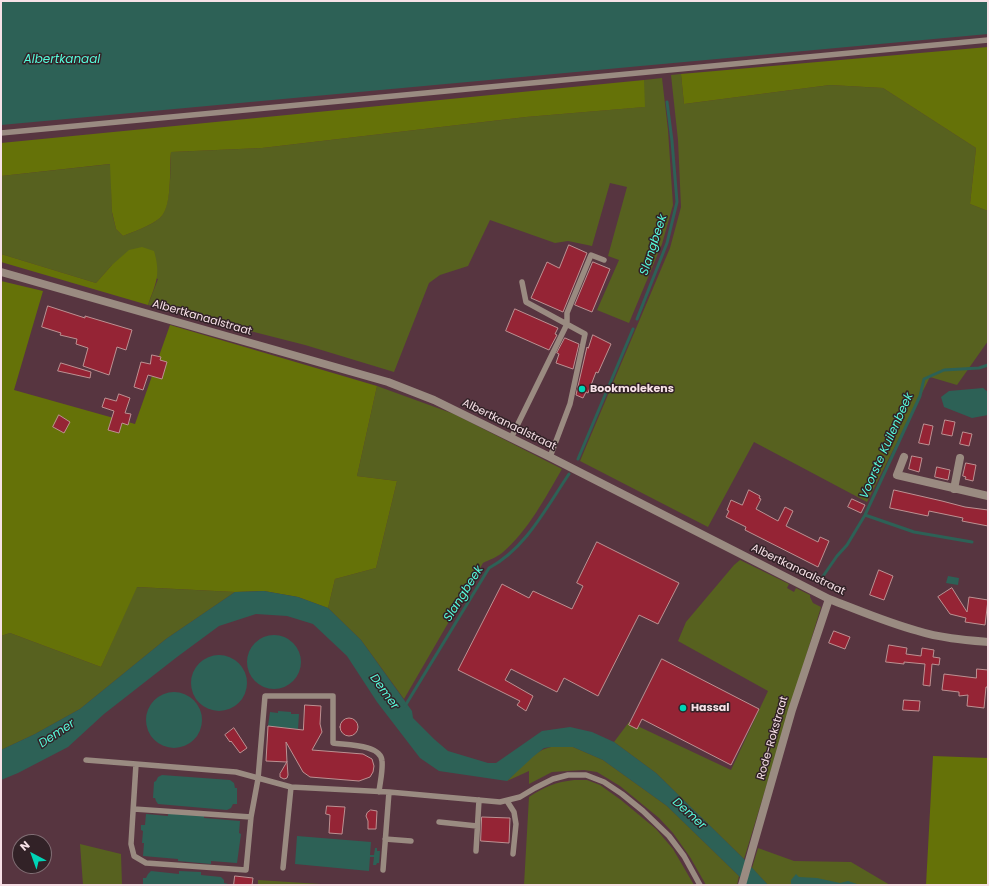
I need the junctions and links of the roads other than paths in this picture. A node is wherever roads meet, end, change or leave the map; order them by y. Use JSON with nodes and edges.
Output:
{"nodes":[{"id":1,"x":988,"y":40,"type":"edge"},
{"id":2,"x":1,"y":132,"type":"edge"},
{"id":3,"x":604,"y":260,"type":"dead end"},
{"id":4,"x":1,"y":272,"type":"edge"},
{"id":5,"x":522,"y":282,"type":"dead end"},
{"id":6,"x":567,"y":324,"type":"junction"},
{"id":7,"x":511,"y":438,"type":"junction"},
{"id":8,"x":550,"y":457,"type":"junction"},
{"id":9,"x":904,"y":457,"type":"dead end"},
{"id":10,"x":960,"y":458,"type":"dead end"},
{"id":11,"x":954,"y":489,"type":"junction"},
{"id":12,"x":988,"y":496,"type":"edge"},
{"id":13,"x":828,"y":599,"type":"junction"},
{"id":14,"x":988,"y":642,"type":"edge"},
{"id":15,"x":86,"y":760,"type":"dead end"},
{"id":16,"x":136,"y":764,"type":"junction"},
{"id":17,"x":258,"y":779,"type":"junction"},
{"id":18,"x":291,"y":787,"type":"junction"},
{"id":19,"x":379,"y":792,"type":"junction"},
{"id":20,"x":389,"y":792,"type":"junction"},
{"id":21,"x":479,"y":800,"type":"junction"},
{"id":22,"x":507,"y":801,"type":"junction"},
{"id":23,"x":134,"y":809,"type":"junction"},
{"id":24,"x":251,"y":817,"type":"junction"},
{"id":25,"x":439,"y":822,"type":"dead end"},
{"id":26,"x":477,"y":826,"type":"junction"},
{"id":27,"x":385,"y":839,"type":"junction"},
{"id":28,"x":411,"y":841,"type":"dead end"},
{"id":29,"x":476,"y":851,"type":"dead end"},
{"id":30,"x":513,"y":854,"type":"dead end"},
{"id":31,"x":283,"y":868,"type":"dead end"},
{"id":32,"x":383,"y":870,"type":"dead end"},
{"id":33,"x":700,"y":885,"type":"edge"},
{"id":34,"x":742,"y":885,"type":"edge"}],
"edges":[{"from":1,"to":2,"type":"lane"},
{"from":3,"to":6,"type":"lane"},
{"from":4,"to":7,"type":"street","name":"Albertkanaalstraat"},
{"from":5,"to":6,"type":"lane"},
{"from":6,"to":7,"type":"lane"},
{"from":6,"to":8,"type":"lane"},
{"from":7,"to":8,"type":"street","name":"Albertkanaalstraat"},
{"from":8,"to":13,"type":"street","name":"Albertkanaalstraat"},
{"from":9,"to":11,"type":"street"},
{"from":10,"to":11,"type":"street"},
{"from":11,"to":12,"type":"street"},
{"from":13,"to":14,"type":"street","name":"Albertkanaalstraat"},
{"from":13,"to":34,"type":"street","name":"Rode-Rokstraat"},
{"from":15,"to":16,"type":"lane"},
{"from":16,"to":17,"type":"lane"},
{"from":16,"to":23,"type":"lane"},
{"from":17,"to":18,"type":"lane"},
{"from":17,"to":19,"type":"lane"},
{"from":17,"to":24,"type":"lane"},
{"from":18,"to":19,"type":"lane"},
{"from":18,"to":31,"type":"lane"},
{"from":19,"to":20,"type":"lane"},
{"from":20,"to":21,"type":"lane"},
{"from":20,"to":27,"type":"lane"},
{"from":21,"to":22,"type":"lane"},
{"from":21,"to":26,"type":"lane"},
{"from":22,"to":30,"type":"lane"},
{"from":22,"to":33,"type":"lane"},
{"from":23,"to":24,"type":"lane"},
{"from":23,"to":24,"type":"lane"},
{"from":25,"to":26,"type":"lane"},
{"from":26,"to":29,"type":"lane"},
{"from":27,"to":28,"type":"lane"},
{"from":27,"to":32,"type":"lane"}]}
